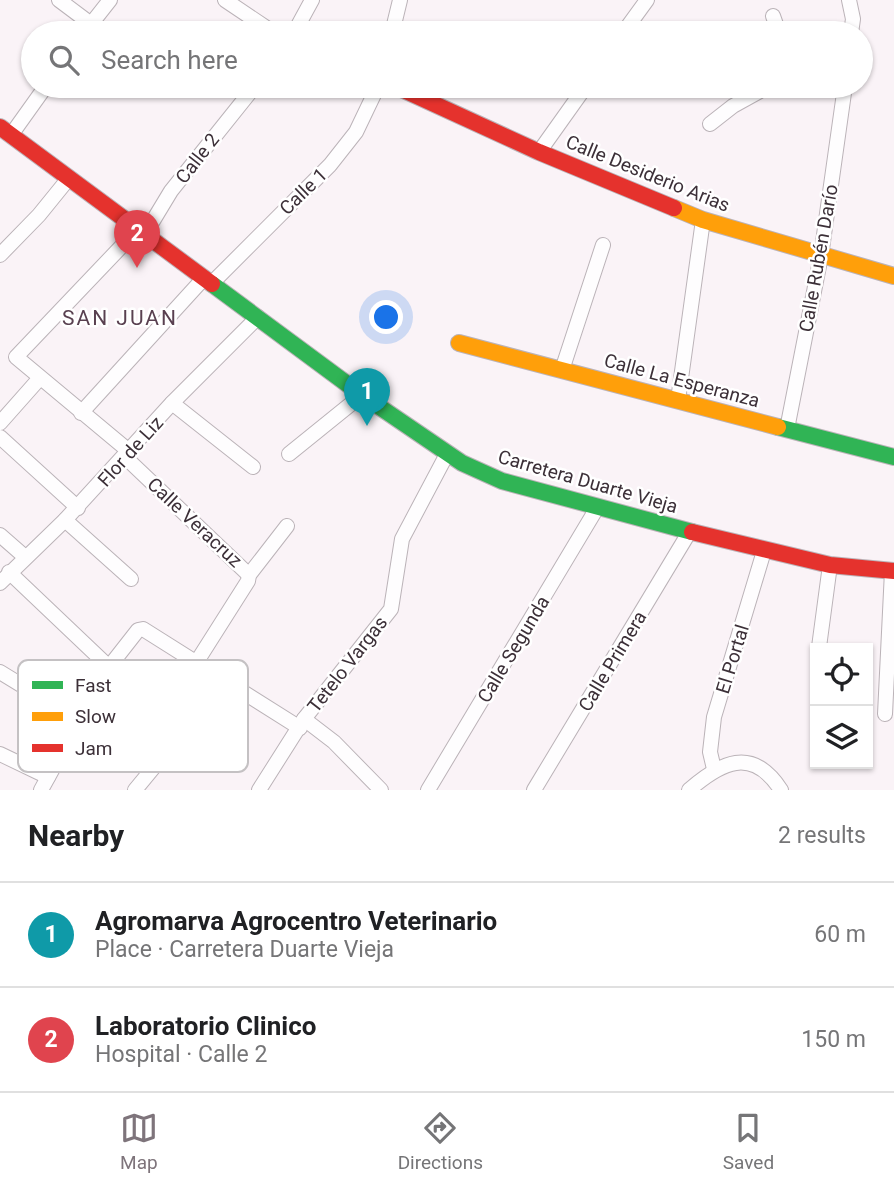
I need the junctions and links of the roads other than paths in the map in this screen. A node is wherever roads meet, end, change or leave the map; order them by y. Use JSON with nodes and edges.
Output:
{"nodes":[{"id":1,"x":59,"y":0,"type":"edge"},
{"id":2,"x":110,"y":0,"type":"edge"},
{"id":3,"x":225,"y":0,"type":"edge"},
{"id":4,"x":312,"y":0,"type":"edge"},
{"id":5,"x":400,"y":0,"type":"edge"},
{"id":6,"x":849,"y":0,"type":"edge"},
{"id":7,"x":646,"y":1,"type":"edge"},
{"id":8,"x":773,"y":16,"type":"dead end"},
{"id":9,"x":79,"y":21,"type":"edge"},
{"id":10,"x":93,"y":21,"type":"edge"},
{"id":11,"x":256,"y":21,"type":"edge"},
{"id":12,"x":301,"y":21,"type":"edge"},
{"id":13,"x":395,"y":21,"type":"edge"},
{"id":14,"x":632,"y":21,"type":"edge"},
{"id":15,"x":775,"y":21,"type":"edge"},
{"id":16,"x":853,"y":21,"type":"edge"},
{"id":17,"x":35,"y":98,"type":"edge"},
{"id":18,"x":245,"y":98,"type":"edge"},
{"id":19,"x":372,"y":98,"type":"edge"},
{"id":20,"x":421,"y":98,"type":"edge"},
{"id":21,"x":577,"y":98,"type":"edge"},
{"id":22,"x":747,"y":98,"type":"edge"},
{"id":23,"x":843,"y":98,"type":"edge"},
{"id":24,"x":710,"y":124,"type":"dead end"},
{"id":25,"x":6,"y":131,"type":"edge"},
{"id":26,"x":539,"y":152,"type":"junction"},
{"id":27,"x":69,"y":178,"type":"junction"},
{"id":28,"x":703,"y":219,"type":"junction"},
{"id":29,"x":141,"y":232,"type":"junction"},
{"id":30,"x":603,"y":245,"type":"dead end"},
{"id":31,"x":0,"y":255,"type":"edge"},
{"id":32,"x":821,"y":256,"type":"junction"},
{"id":33,"x":894,"y":276,"type":"edge"},
{"id":34,"x":208,"y":281,"type":"junction"},
{"id":35,"x":258,"y":317,"type":"junction"},
{"id":36,"x":459,"y":343,"type":"dead end"},
{"id":37,"x":16,"y":358,"type":"joint"},
{"id":38,"x":562,"y":370,"type":"junction"},
{"id":39,"x":39,"y":379,"type":"junction"},
{"id":40,"x":362,"y":396,"type":"junction"},
{"id":41,"x":678,"y":400,"type":"junction"},
{"id":42,"x":172,"y":404,"type":"junction"},
{"id":43,"x":80,"y":413,"type":"junction"},
{"id":44,"x":0,"y":422,"type":"edge"},
{"id":45,"x":787,"y":429,"type":"junction"},
{"id":46,"x":0,"y":437,"type":"edge"},
{"id":47,"x":289,"y":454,"type":"dead end"},
{"id":48,"x":447,"y":454,"type":"junction"},
{"id":49,"x":127,"y":455,"type":"junction"},
{"id":50,"x":894,"y":457,"type":"edge"},
{"id":51,"x":253,"y":467,"type":"dead end"},
{"id":52,"x":78,"y":508,"type":"junction"},
{"id":53,"x":597,"y":508,"type":"junction"},
{"id":54,"x":65,"y":520,"type":"junction"},
{"id":55,"x":287,"y":526,"type":"dead end"},
{"id":56,"x":690,"y":531,"type":"junction"},
{"id":57,"x":0,"y":535,"type":"edge"},
{"id":58,"x":764,"y":551,"type":"junction"},
{"id":59,"x":24,"y":556,"type":"junction"},
{"id":60,"x":830,"y":565,"type":"junction"},
{"id":61,"x":893,"y":571,"type":"edge"},
{"id":62,"x":249,"y":575,"type":"junction"},
{"id":63,"x":5,"y":577,"type":"edge"},
{"id":64,"x":131,"y":579,"type":"dead end"},
{"id":65,"x":820,"y":643,"type":"edge"},
{"id":66,"x":101,"y":660,"type":"edge"},
{"id":67,"x":114,"y":660,"type":"edge"},
{"id":68,"x":191,"y":660,"type":"edge"},
{"id":69,"x":198,"y":660,"type":"edge"},
{"id":70,"x":0,"y":672,"type":"edge"},
{"id":71,"x":18,"y":683,"type":"edge"},
{"id":72,"x":248,"y":694,"type":"edge"},
{"id":73,"x":884,"y":715,"type":"dead end"},
{"id":74,"x":302,"y":723,"type":"junction"},
{"id":75,"x":0,"y":754,"type":"edge"},
{"id":76,"x":18,"y":766,"type":"edge"},
{"id":77,"x":713,"y":769,"type":"junction"},
{"id":78,"x":26,"y":772,"type":"edge"},
{"id":79,"x":150,"y":772,"type":"edge"},
{"id":80,"x":44,"y":784,"type":"edge"},
{"id":81,"x":372,"y":788,"type":"edge"},
{"id":82,"x":135,"y":790,"type":"edge"},
{"id":83,"x":259,"y":790,"type":"edge"},
{"id":84,"x":428,"y":790,"type":"edge"},
{"id":85,"x":534,"y":790,"type":"edge"},
{"id":86,"x":689,"y":790,"type":"edge"},
{"id":87,"x":781,"y":790,"type":"edge"}],
"edges":[{"from":1,"to":9,"type":"street"},
{"from":2,"to":10,"type":"street"},
{"from":3,"to":11,"type":"street"},
{"from":4,"to":12,"type":"street"},
{"from":5,"to":13,"type":"street"},
{"from":6,"to":16,"type":"street"},
{"from":7,"to":14,"type":"street"},
{"from":8,"to":15,"type":"street"},
{"from":17,"to":25,"type":"street"},
{"from":18,"to":29,"type":"street","name":"Calle 2"},
{"from":19,"to":34,"type":"street","name":"Calle 1"},
{"from":20,"to":26,"type":"main road","name":"Calle Desiderio Arias"},
{"from":21,"to":26,"type":"street"},
{"from":22,"to":24,"type":"street"},
{"from":23,"to":32,"type":"street","name":"Calle Rubén Darío"},
{"from":25,"to":27,"type":"main road","name":"Carretera Duarte Vieja"},
{"from":26,"to":28,"type":"main road","name":"Calle Desiderio Arias"},
{"from":27,"to":29,"type":"main road","name":"Carretera Duarte Vieja"},
{"from":27,"to":31,"type":"street"},
{"from":28,"to":32,"type":"main road","name":"Calle Desiderio Arias"},
{"from":28,"to":41,"type":"street"},
{"from":29,"to":34,"type":"main road","name":"Carretera Duarte Vieja"},
{"from":29,"to":37,"type":"street","name":"Calle 2"},
{"from":30,"to":38,"type":"street"},
{"from":32,"to":33,"type":"main road","name":"Calle Desiderio Arias"},
{"from":32,"to":45,"type":"street","name":"Calle Rubén Darío"},
{"from":34,"to":35,"type":"main road","name":"Carretera Duarte Vieja"},
{"from":34,"to":43,"type":"street","name":"Calle 1"},
{"from":35,"to":40,"type":"main road","name":"Carretera Duarte Vieja"},
{"from":35,"to":42,"type":"street","name":"Flor de Liz"},
{"from":36,"to":38,"type":"main road","name":"Calle La Esperanza"},
{"from":37,"to":39,"type":"street","name":"Calle Veracruz"},
{"from":38,"to":41,"type":"main road","name":"Calle La Esperanza"},
{"from":39,"to":43,"type":"street","name":"Calle Veracruz"},
{"from":39,"to":44,"type":"street"},
{"from":40,"to":47,"type":"street"},
{"from":40,"to":48,"type":"main road","name":"Carretera Duarte Vieja"},
{"from":41,"to":45,"type":"main road","name":"Calle La Esperanza"},
{"from":42,"to":49,"type":"street","name":"Flor de Liz"},
{"from":42,"to":51,"type":"street"},
{"from":43,"to":49,"type":"street","name":"Calle Veracruz"},
{"from":45,"to":50,"type":"main road","name":"Calle La Esperanza"},
{"from":46,"to":52,"type":"street"},
{"from":48,"to":53,"type":"main road","name":"Carretera Duarte Vieja"},
{"from":48,"to":74,"type":"street","name":"Tetelo Vargas"},
{"from":49,"to":52,"type":"street","name":"Flor de Liz"},
{"from":49,"to":62,"type":"street","name":"Calle Veracruz"},
{"from":52,"to":54,"type":"street","name":"Flor de Liz"},
{"from":53,"to":56,"type":"main road","name":"Carretera Duarte Vieja"},
{"from":53,"to":84,"type":"street","name":"Calle Segunda"},
{"from":54,"to":59,"type":"street","name":"Flor de Liz"},
{"from":54,"to":64,"type":"street"},
{"from":55,"to":62,"type":"street"},
{"from":56,"to":58,"type":"main road","name":"Carretera Duarte Vieja"},
{"from":56,"to":85,"type":"street","name":"Calle Primera"},
{"from":57,"to":59,"type":"street"},
{"from":58,"to":60,"type":"main road","name":"Carretera Duarte Vieja"},
{"from":58,"to":77,"type":"street","name":"El Portal"},
{"from":59,"to":63,"type":"street","name":"Flor de Liz"},
{"from":60,"to":61,"type":"main road","name":"Carretera Duarte Vieja"},
{"from":60,"to":65,"type":"street"},
{"from":61,"to":73,"type":"street"},
{"from":62,"to":69,"type":"street","name":"Calle Veracruz"},
{"from":63,"to":66,"type":"street"},
{"from":67,"to":68,"type":"street"},
{"from":70,"to":71,"type":"street"},
{"from":72,"to":74,"type":"street"},
{"from":74,"to":81,"type":"street"},
{"from":74,"to":83,"type":"street","name":"Tetelo Vargas"},
{"from":75,"to":76,"type":"street"},
{"from":77,"to":86,"type":"street"},
{"from":77,"to":87,"type":"street"},
{"from":78,"to":80,"type":"street"},
{"from":79,"to":82,"type":"street"}]}
